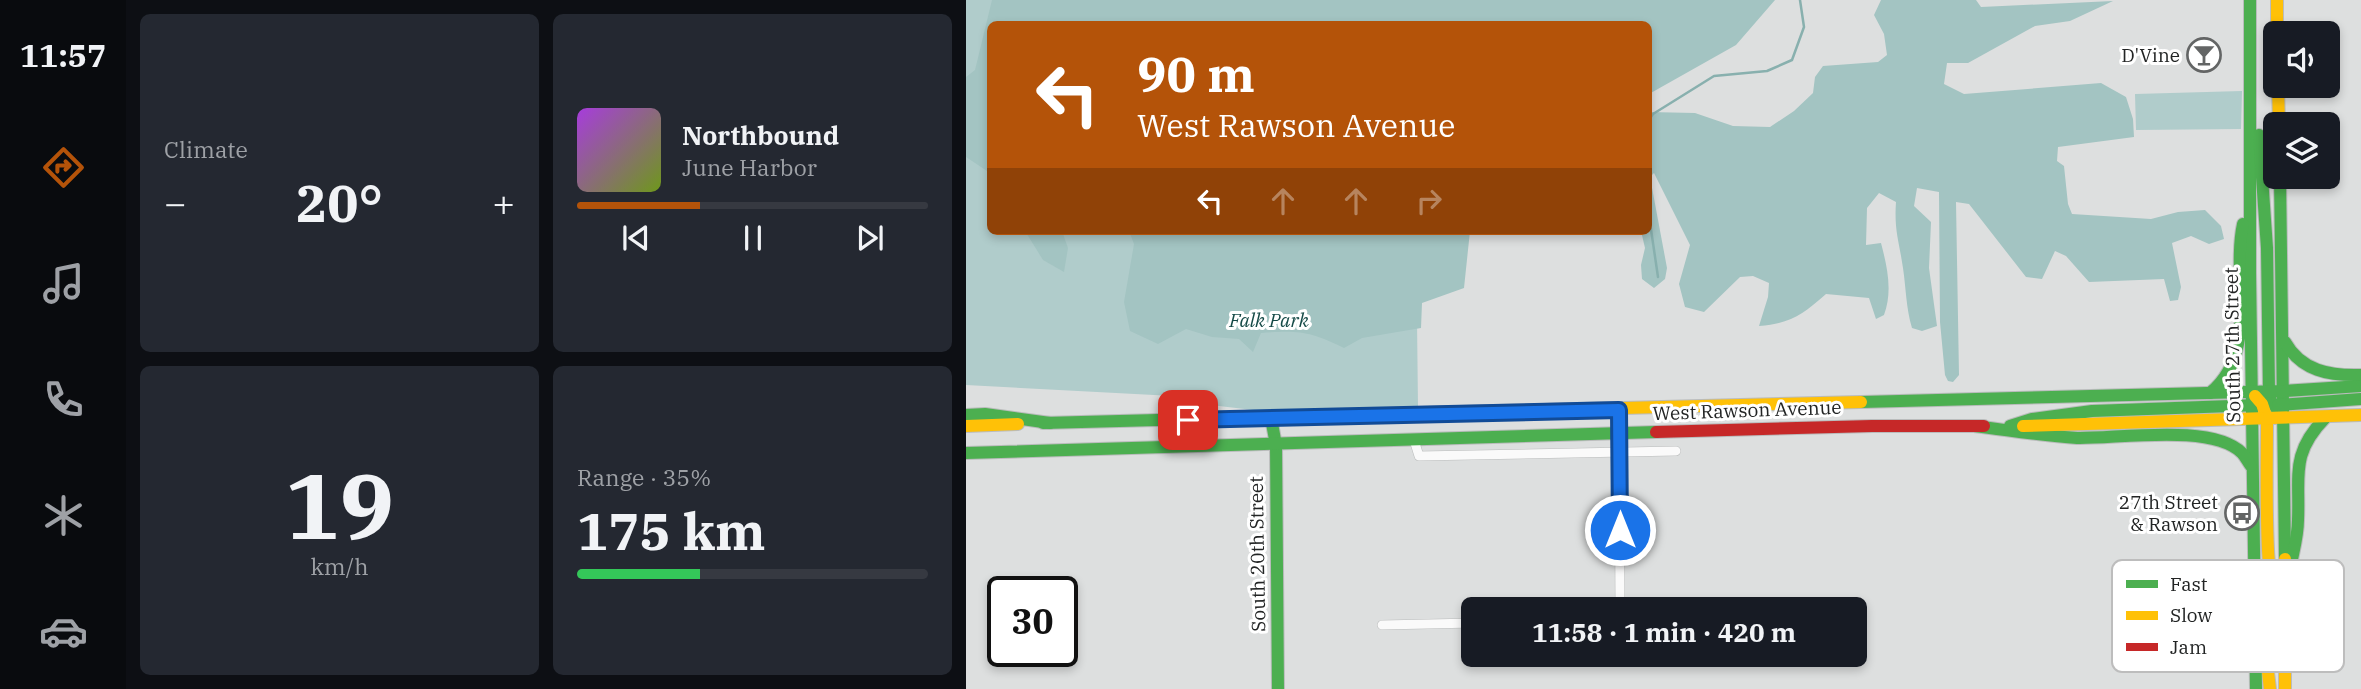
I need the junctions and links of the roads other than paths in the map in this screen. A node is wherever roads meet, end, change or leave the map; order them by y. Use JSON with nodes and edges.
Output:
{"nodes":[{"id":1,"x":2250,"y":0,"type":"edge"},
{"id":2,"x":2277,"y":0,"type":"edge"},
{"id":3,"x":2277,"y":21,"type":"edge"},
{"id":4,"x":2250,"y":97,"type":"junction"},
{"id":5,"x":2250,"y":174,"type":"junction"},
{"id":6,"x":2280,"y":189,"type":"edge"},
{"id":7,"x":2284,"y":340,"type":"junction"},
{"id":8,"x":2361,"y":375,"type":"edge"},
{"id":9,"x":2361,"y":386,"type":"edge"},
{"id":10,"x":2251,"y":391,"type":"junction"},
{"id":11,"x":2210,"y":393,"type":"junction"},
{"id":12,"x":2361,"y":400,"type":"edge"},
{"id":13,"x":1871,"y":402,"type":"junction"},
{"id":14,"x":2268,"y":405,"type":"junction"},
{"id":15,"x":1619,"y":410,"type":"junction"},
{"id":16,"x":966,"y":415,"type":"edge"},
{"id":17,"x":2361,"y":415,"type":"edge"},
{"id":18,"x":1271,"y":418,"type":"junction"},
{"id":19,"x":2325,"y":418,"type":"junction"},
{"id":20,"x":2284,"y":419,"type":"junction"},
{"id":21,"x":1050,"y":423,"type":"junction"},
{"id":22,"x":966,"y":426,"type":"edge"},
{"id":23,"x":1872,"y":426,"type":"junction"},
{"id":24,"x":1975,"y":426,"type":"junction"},
{"id":25,"x":1619,"y":433,"type":"junction"},
{"id":26,"x":1414,"y":440,"type":"junction"},
{"id":27,"x":1276,"y":445,"type":"junction"},
{"id":28,"x":1676,"y":451,"type":"dead end"},
{"id":29,"x":1619,"y":452,"type":"junction"},
{"id":30,"x":966,"y":453,"type":"edge"},
{"id":31,"x":2252,"y":470,"type":"junction"},
{"id":32,"x":2253,"y":560,"type":"edge"},
{"id":33,"x":2269,"y":560,"type":"edge"},
{"id":34,"x":2286,"y":560,"type":"edge"},
{"id":35,"x":2292,"y":560,"type":"edge"},
{"id":36,"x":1620,"y":597,"type":"edge"},
{"id":37,"x":1461,"y":623,"type":"edge"},
{"id":38,"x":1382,"y":625,"type":"dead end"},
{"id":39,"x":1278,"y":689,"type":"edge"}],
"edges":[{"from":1,"to":4,"type":"main road","name":"South 27th Street"},
{"from":2,"to":3,"type":"main road"},
{"from":4,"to":5,"type":"main road","name":"South 27th Street"},
{"from":4,"to":14,"type":"main road"},
{"from":5,"to":10,"type":"main road","name":"South 27th Street"},
{"from":5,"to":11,"type":"main road"},
{"from":6,"to":7,"type":"main road","name":"South 27th Street"},
{"from":7,"to":8,"type":"main road"},
{"from":7,"to":14,"type":"main road","name":"South 27th Street"},
{"from":9,"to":14,"type":"main road","name":"West Rawson Avenue"},
{"from":10,"to":11,"type":"main road","name":"West Rawson Avenue"},
{"from":10,"to":14,"type":"main road","name":"West Rawson Avenue"},
{"from":11,"to":13,"type":"main road","name":"West Rawson Avenue"},
{"from":12,"to":14,"type":"main road"},
{"from":13,"to":15,"type":"main road","name":"West Rawson Avenue"},
{"from":13,"to":23,"type":"main road"},
{"from":14,"to":20,"type":"main road","name":"South 27th Street"},
{"from":14,"to":24,"type":"main road","name":"West Rawson Avenue"},
{"from":14,"to":31,"type":"main road","name":"South 27th Street"},
{"from":14,"to":33,"type":"main road"},
{"from":15,"to":18,"type":"main road","name":"West Rawson Avenue"},
{"from":15,"to":25,"type":"street"},
{"from":16,"to":21,"type":"main road"},
{"from":17,"to":19,"type":"main road"},
{"from":18,"to":21,"type":"main road","name":"West Rawson Avenue"},
{"from":18,"to":27,"type":"main road","name":"South 20th Street"},
{"from":19,"to":20,"type":"main road"},
{"from":19,"to":35,"type":"main road"},
{"from":20,"to":34,"type":"main road","name":"South 27th Street"},
{"from":21,"to":22,"type":"main road","name":"West Rawson Avenue"},
{"from":23,"to":24,"type":"main road","name":"West Rawson Avenue"},
{"from":23,"to":25,"type":"main road","name":"West Rawson Avenue"},
{"from":24,"to":31,"type":"main road"},
{"from":25,"to":26,"type":"main road","name":"West Rawson Avenue"},
{"from":25,"to":29,"type":"street"},
{"from":26,"to":27,"type":"main road","name":"West Rawson Avenue"},
{"from":26,"to":29,"type":"street"},
{"from":27,"to":30,"type":"main road","name":"West Rawson Avenue"},
{"from":27,"to":39,"type":"main road","name":"South 20th Street"},
{"from":28,"to":29,"type":"street"},
{"from":29,"to":36,"type":"street"},
{"from":31,"to":32,"type":"main road","name":"South 27th Street"},
{"from":37,"to":38,"type":"street"}]}
